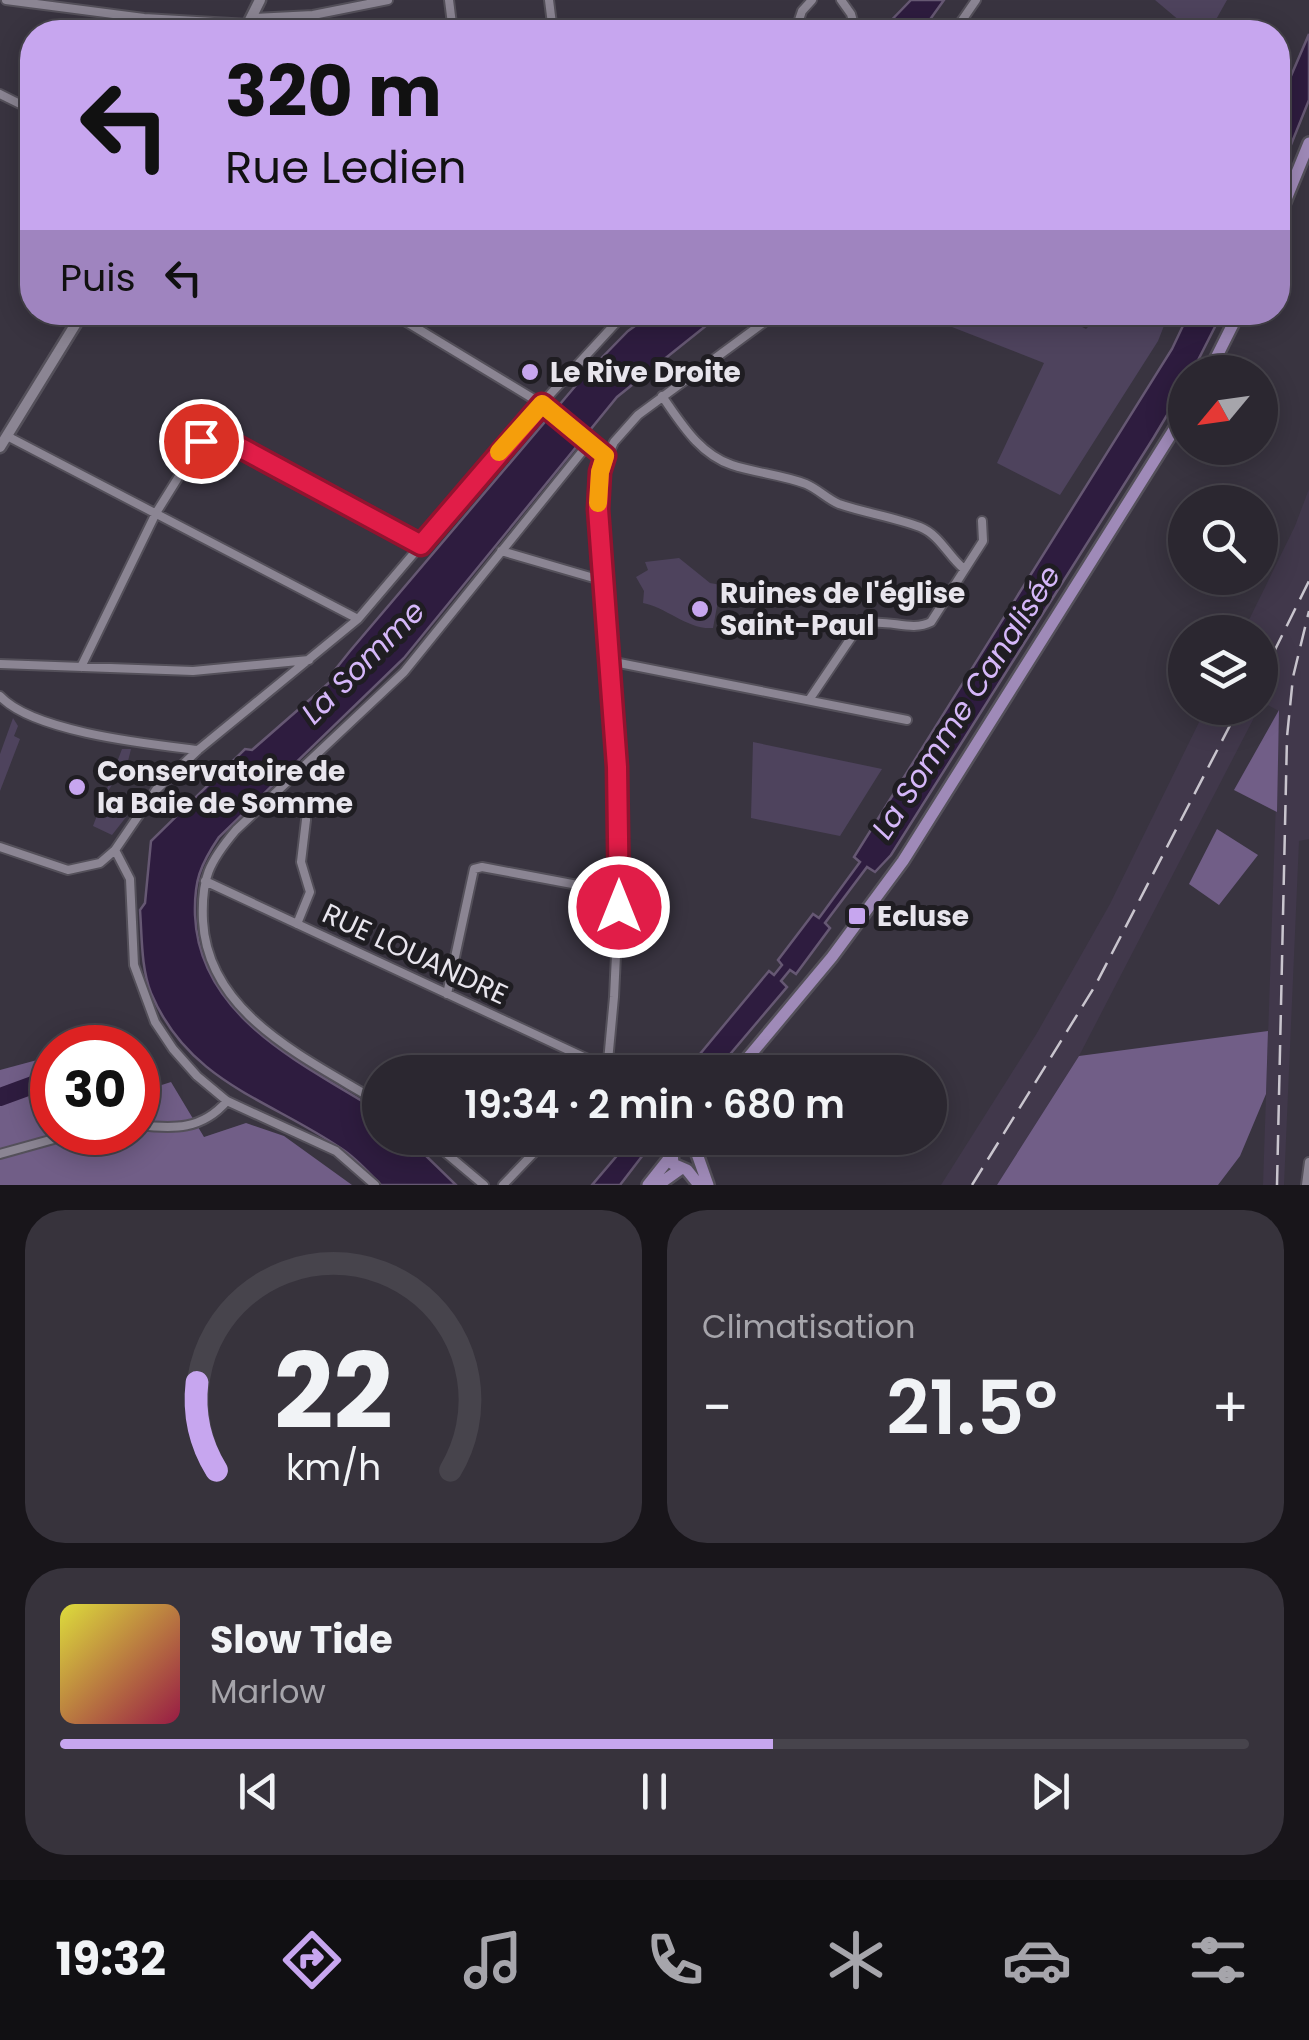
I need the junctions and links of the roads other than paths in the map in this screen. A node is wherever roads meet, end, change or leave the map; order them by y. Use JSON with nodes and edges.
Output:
{"nodes":[{"id":1,"x":6,"y":0,"type":"edge"},
{"id":2,"x":388,"y":0,"type":"edge"},
{"id":3,"x":174,"y":20,"type":"edge"},
{"id":4,"x":280,"y":20,"type":"edge"},
{"id":5,"x":1309,"y":142,"type":"edge"},
{"id":6,"x":1290,"y":189,"type":"edge"},
{"id":7,"x":75,"y":325,"type":"edge"},
{"id":8,"x":411,"y":325,"type":"edge"},
{"id":9,"x":614,"y":325,"type":"edge"},
{"id":10,"x":760,"y":325,"type":"edge"},
{"id":11,"x":1232,"y":325,"type":"edge"},
{"id":12,"x":1218,"y":355,"type":"edge"},
{"id":13,"x":662,"y":396,"type":"junction"},
{"id":14,"x":542,"y":404,"type":"junction"},
{"id":15,"x":7,"y":436,"type":"junction"},
{"id":16,"x":1168,"y":439,"type":"edge"},
{"id":17,"x":586,"y":441,"type":"junction"},
{"id":18,"x":0,"y":448,"type":"edge"},
{"id":19,"x":605,"y":456,"type":"junction"},
{"id":20,"x":156,"y":513,"type":"junction"},
{"id":21,"x":982,"y":521,"type":"dead end"},
{"id":22,"x":421,"y":545,"type":"junction"},
{"id":23,"x":501,"y":550,"type":"junction"},
{"id":24,"x":964,"y":568,"type":"junction"},
{"id":25,"x":604,"y":581,"type":"junction"},
{"id":26,"x":358,"y":618,"type":"junction"},
{"id":27,"x":309,"y":660,"type":"junction"},
{"id":28,"x":610,"y":661,"type":"junction"},
{"id":29,"x":0,"y":664,"type":"edge"},
{"id":30,"x":81,"y":667,"type":"junction"},
{"id":31,"x":0,"y":696,"type":"edge"},
{"id":32,"x":809,"y":700,"type":"junction"},
{"id":33,"x":906,"y":720,"type":"dead end"},
{"id":34,"x":198,"y":750,"type":"junction"},
{"id":35,"x":306,"y":820,"type":"dead end"},
{"id":36,"x":0,"y":846,"type":"edge"},
{"id":37,"x":115,"y":850,"type":"junction"},
{"id":38,"x":204,"y":882,"type":"junction"},
{"id":39,"x":620,"y":893,"type":"junction"},
{"id":40,"x":297,"y":924,"type":"junction"},
{"id":41,"x":804,"y":991,"type":"junction"},
{"id":42,"x":447,"y":994,"type":"junction"},
{"id":43,"x":575,"y":1055,"type":"edge"},
{"id":44,"x":608,"y":1055,"type":"edge"},
{"id":45,"x":750,"y":1055,"type":"edge"},
{"id":46,"x":760,"y":1055,"type":"edge"},
{"id":47,"x":362,"y":1092,"type":"edge"},
{"id":48,"x":227,"y":1101,"type":"junction"},
{"id":49,"x":160,"y":1127,"type":"edge"},
{"id":50,"x":30,"y":1146,"type":"edge"},
{"id":51,"x":0,"y":1154,"type":"edge"},
{"id":52,"x":448,"y":1155,"type":"edge"},
{"id":53,"x":532,"y":1155,"type":"edge"},
{"id":54,"x":677,"y":1155,"type":"edge"},
{"id":55,"x":679,"y":1155,"type":"edge"},
{"id":56,"x":689,"y":1155,"type":"edge"},
{"id":57,"x":690,"y":1155,"type":"edge"},
{"id":58,"x":1309,"y":1162,"type":"edge"},
{"id":59,"x":683,"y":1170,"type":"junction"},
{"id":60,"x":375,"y":1185,"type":"edge"},
{"id":61,"x":484,"y":1185,"type":"edge"},
{"id":62,"x":503,"y":1185,"type":"edge"},
{"id":63,"x":648,"y":1185,"type":"edge"},
{"id":64,"x":658,"y":1185,"type":"edge"},
{"id":65,"x":699,"y":1185,"type":"edge"},
{"id":66,"x":708,"y":1185,"type":"edge"},
{"id":67,"x":1306,"y":1185,"type":"edge"}],
"edges":[{"from":1,"to":3,"type":"street"},
{"from":2,"to":4,"type":"street"},
{"from":5,"to":6,"type":"main road"},
{"from":7,"to":15,"type":"street"},
{"from":8,"to":14,"type":"street"},
{"from":9,"to":14,"type":"street"},
{"from":10,"to":13,"type":"street"},
{"from":11,"to":12,"type":"main road"},
{"from":13,"to":19,"type":"street"},
{"from":13,"to":24,"type":"street"},
{"from":14,"to":17,"type":"street"},
{"from":14,"to":22,"type":"street"},
{"from":15,"to":18,"type":"street"},
{"from":15,"to":20,"type":"street"},
{"from":16,"to":41,"type":"main road"},
{"from":17,"to":19,"type":"street"},
{"from":17,"to":23,"type":"street"},
{"from":19,"to":25,"type":"street"},
{"from":20,"to":22,"type":"street"},
{"from":20,"to":26,"type":"street"},
{"from":20,"to":30,"type":"street"},
{"from":21,"to":24,"type":"street"},
{"from":22,"to":26,"type":"street"},
{"from":23,"to":25,"type":"street"},
{"from":23,"to":38,"type":"street"},
{"from":24,"to":32,"type":"street"},
{"from":25,"to":28,"type":"street"},
{"from":26,"to":27,"type":"street"},
{"from":27,"to":30,"type":"street"},
{"from":27,"to":34,"type":"street"},
{"from":28,"to":32,"type":"street"},
{"from":28,"to":39,"type":"street"},
{"from":29,"to":30,"type":"street"},
{"from":31,"to":34,"type":"street"},
{"from":32,"to":33,"type":"street"},
{"from":34,"to":37,"type":"street"},
{"from":35,"to":40,"type":"street"},
{"from":36,"to":37,"type":"street"},
{"from":37,"to":48,"type":"street"},
{"from":38,"to":40,"type":"street","name":"RUE LOUANDRE"},
{"from":38,"to":47,"type":"street"},
{"from":39,"to":42,"type":"street"},
{"from":39,"to":44,"type":"street"},
{"from":40,"to":42,"type":"street","name":"RUE LOUANDRE"},
{"from":41,"to":45,"type":"main road"},
{"from":41,"to":46,"type":"main road"},
{"from":42,"to":43,"type":"street","name":"RUE LOUANDRE"},
{"from":48,"to":49,"type":"street"},
{"from":48,"to":60,"type":"street"},
{"from":50,"to":51,"type":"street"},
{"from":52,"to":61,"type":"street"},
{"from":53,"to":62,"type":"street"},
{"from":54,"to":63,"type":"main road"},
{"from":55,"to":59,"type":"main road"},
{"from":56,"to":59,"type":"main road"},
{"from":57,"to":66,"type":"main road"},
{"from":58,"to":67,"type":"street"},
{"from":59,"to":64,"type":"main road"},
{"from":59,"to":65,"type":"main road"}]}
